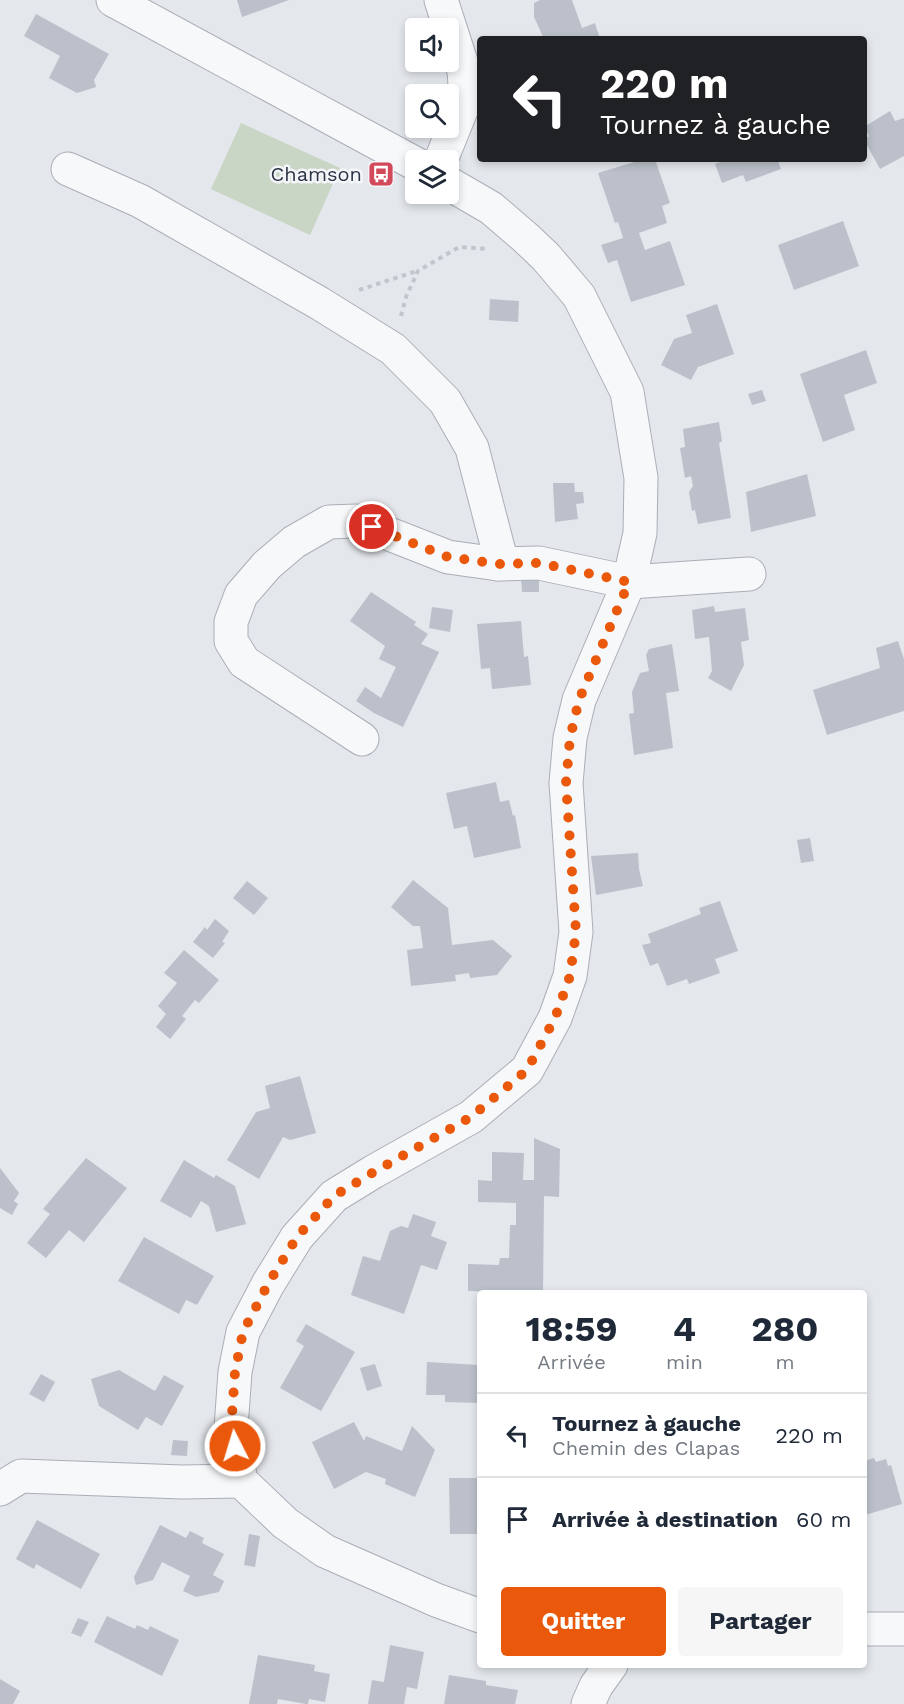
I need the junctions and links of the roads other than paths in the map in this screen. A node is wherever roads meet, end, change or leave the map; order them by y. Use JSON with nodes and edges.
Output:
{"nodes":[{"id":1,"x":113,"y":0,"type":"edge"},
{"id":2,"x":441,"y":0,"type":"edge"},
{"id":3,"x":445,"y":150,"type":"edge"},
{"id":4,"x":405,"y":159,"type":"edge"},
{"id":5,"x":68,"y":169,"type":"dead end"},
{"id":6,"x":459,"y":190,"type":"edge"},
{"id":7,"x":498,"y":564,"type":"junction"},
{"id":8,"x":749,"y":574,"type":"dead end"},
{"id":9,"x":629,"y":582,"type":"junction"},
{"id":10,"x":363,"y":739,"type":"dead end"},
{"id":11,"x":241,"y":1481,"type":"junction"},
{"id":12,"x":0,"y":1490,"type":"edge"},
{"id":13,"x":477,"y":1615,"type":"edge"},
{"id":14,"x":867,"y":1629,"type":"edge"},
{"id":15,"x":904,"y":1629,"type":"edge"},
{"id":16,"x":609,"y":1668,"type":"edge"},
{"id":17,"x":588,"y":1704,"type":"edge"}],
"edges":[{"from":1,"to":4,"type":"street"},
{"from":2,"to":3,"type":"street"},
{"from":5,"to":7,"type":"street"},
{"from":6,"to":9,"type":"street"},
{"from":7,"to":9,"type":"street"},
{"from":7,"to":10,"type":"street"},
{"from":8,"to":9,"type":"street"},
{"from":9,"to":11,"type":"street"},
{"from":11,"to":12,"type":"street"},
{"from":11,"to":13,"type":"street"},
{"from":14,"to":15,"type":"street"},
{"from":16,"to":17,"type":"street"}]}
